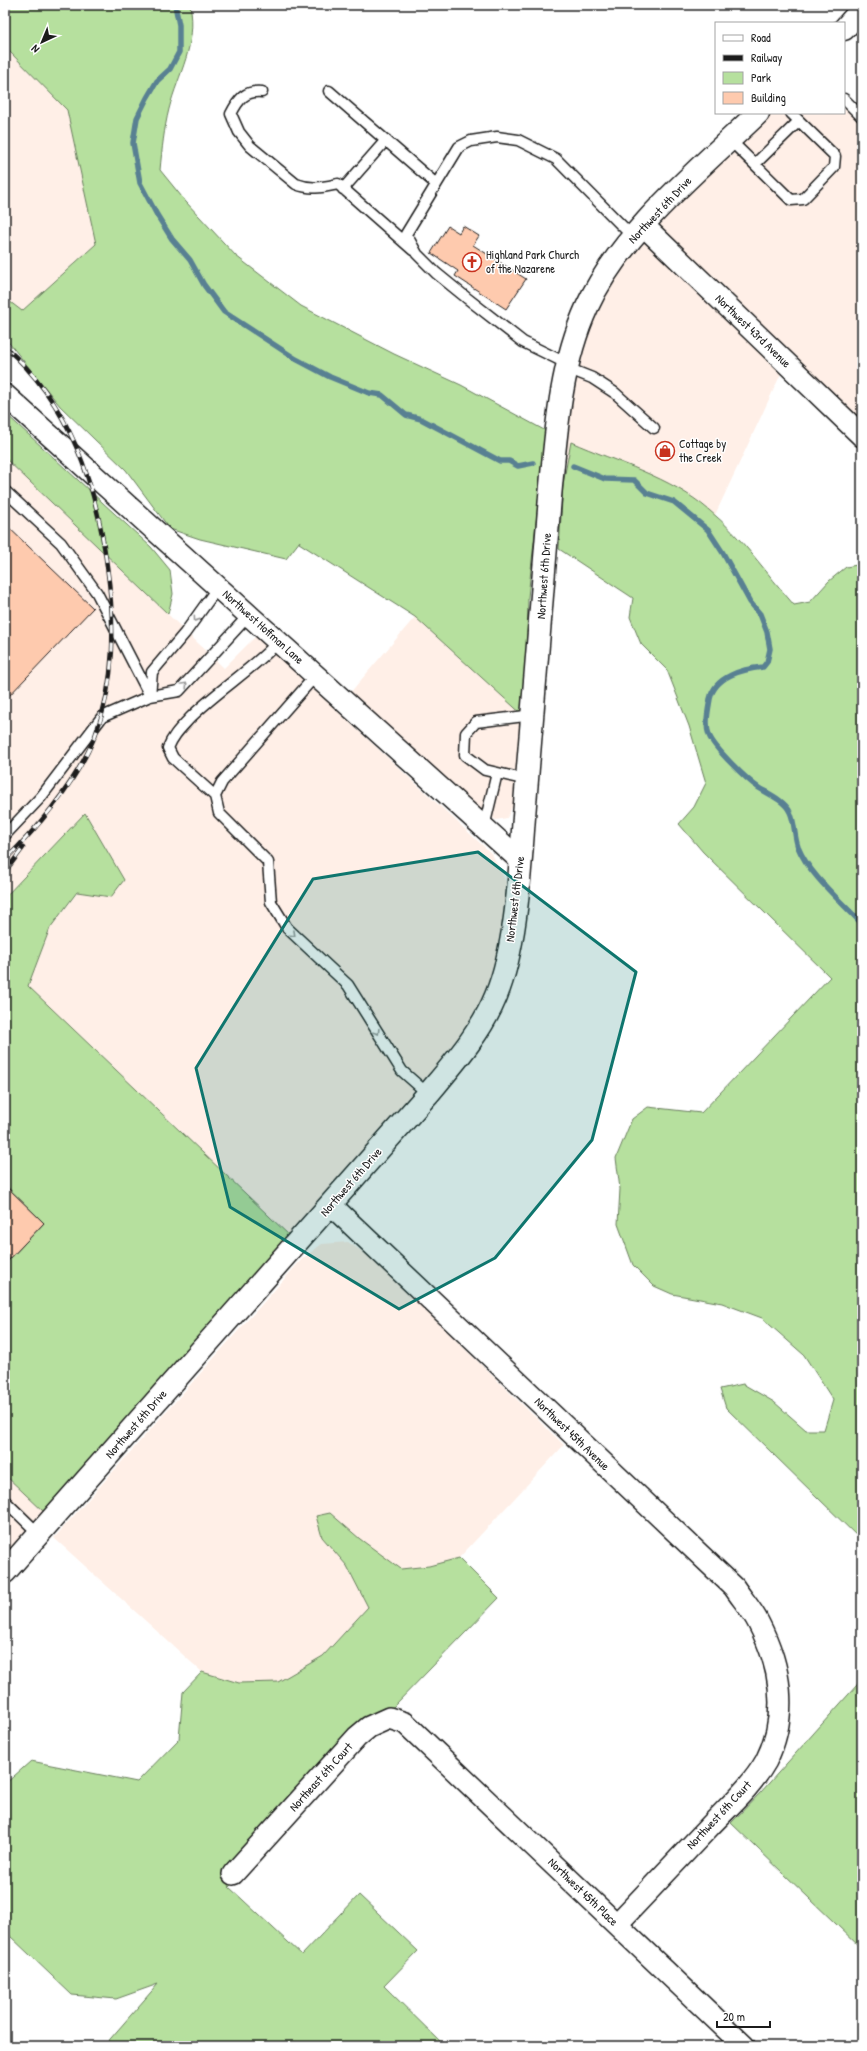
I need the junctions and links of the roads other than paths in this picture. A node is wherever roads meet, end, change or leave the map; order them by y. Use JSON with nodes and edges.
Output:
{"nodes":[{"id":1,"x":861,"y":11,"type":"edge"},
{"id":2,"x":845,"y":28,"type":"edge"},
{"id":3,"x":329,"y":91,"type":"dead end"},
{"id":4,"x":262,"y":92,"type":"dead end"},
{"id":5,"x":845,"y":100,"type":"edge"},
{"id":6,"x":861,"y":113,"type":"edge"},
{"id":7,"x":757,"y":114,"type":"edge"},
{"id":8,"x":792,"y":114,"type":"edge"},
{"id":9,"x":799,"y":121,"type":"junction"},
{"id":10,"x":386,"y":140,"type":"junction"},
{"id":11,"x":730,"y":140,"type":"junction"},
{"id":12,"x":755,"y":164,"type":"junction"},
{"id":13,"x":436,"y":184,"type":"junction"},
{"id":14,"x":343,"y":189,"type":"junction"},
{"id":15,"x":638,"y":231,"type":"junction"},
{"id":16,"x":417,"y":254,"type":"junction"},
{"id":17,"x":567,"y":366,"type":"junction"},
{"id":18,"x":5,"y":395,"type":"edge"},
{"id":19,"x":654,"y":428,"type":"dead end"},
{"id":20,"x":862,"y":436,"type":"edge"},
{"id":21,"x":5,"y":491,"type":"edge"},
{"id":22,"x":218,"y":587,"type":"junction"},
{"id":23,"x":249,"y":615,"type":"junction"},
{"id":24,"x":278,"y":642,"type":"junction"},
{"id":25,"x":316,"y":675,"type":"junction"},
{"id":26,"x":150,"y":696,"type":"junction"},
{"id":27,"x":533,"y":715,"type":"junction"},
{"id":28,"x":497,"y":773,"type":"junction"},
{"id":29,"x":527,"y":780,"type":"junction"},
{"id":30,"x":215,"y":796,"type":"junction"},
{"id":31,"x":484,"y":827,"type":"junction"},
{"id":32,"x":5,"y":835,"type":"edge"},
{"id":33,"x":520,"y":860,"type":"junction"},
{"id":34,"x":428,"y":1094,"type":"junction"},
{"id":35,"x":331,"y":1204,"type":"junction"},
{"id":36,"x":5,"y":1501,"type":"edge"},
{"id":37,"x":39,"y":1534,"type":"junction"},
{"id":38,"x":5,"y":1572,"type":"edge"},
{"id":39,"x":780,"y":1685,"type":"joint"},
{"id":40,"x":422,"y":1738,"type":"joint"},
{"id":41,"x":233,"y":1874,"type":"dead end"},
{"id":42,"x":617,"y":1924,"type":"junction"},
{"id":43,"x":744,"y":2046,"type":"edge"}],
"edges":[{"from":1,"to":2,"type":"main road"},
{"from":3,"to":10,"type":"lane"},
{"from":4,"to":14,"type":"lane"},
{"from":5,"to":6,"type":"lane"},
{"from":7,"to":11,"type":"main road","name":"Northwest 6th Drive"},
{"from":8,"to":9,"type":"lane"},
{"from":9,"to":12,"type":"lane"},
{"from":9,"to":12,"type":"lane"},
{"from":10,"to":13,"type":"lane"},
{"from":10,"to":14,"type":"lane"},
{"from":11,"to":12,"type":"lane"},
{"from":11,"to":15,"type":"main road","name":"Northwest 6th Drive"},
{"from":13,"to":15,"type":"lane"},
{"from":13,"to":16,"type":"lane"},
{"from":14,"to":16,"type":"lane"},
{"from":15,"to":17,"type":"main road","name":"Northwest 6th Drive"},
{"from":15,"to":20,"type":"street","name":"Northwest 43rd Avenue"},
{"from":16,"to":17,"type":"lane"},
{"from":17,"to":19,"type":"lane"},
{"from":17,"to":27,"type":"main road","name":"Northwest 6th Drive"},
{"from":18,"to":22,"type":"street","name":"Northwest Hoffman Lane"},
{"from":21,"to":26,"type":"lane"},
{"from":22,"to":23,"type":"street","name":"Northwest Hoffman Lane"},
{"from":22,"to":26,"type":"lane","one_way":true},
{"from":23,"to":24,"type":"street","name":"Northwest Hoffman Lane"},
{"from":26,"to":23,"type":"lane","one_way":true},
{"from":24,"to":25,"type":"street","name":"Northwest Hoffman Lane"},
{"from":24,"to":30,"type":"lane"},
{"from":25,"to":30,"type":"lane"},
{"from":25,"to":31,"type":"street","name":"Northwest Hoffman Lane"},
{"from":26,"to":32,"type":"lane"},
{"from":27,"to":28,"type":"lane"},
{"from":27,"to":29,"type":"main road","name":"Northwest 6th Drive"},
{"from":28,"to":29,"type":"lane"},
{"from":28,"to":31,"type":"lane"},
{"from":29,"to":33,"type":"main road","name":"Northwest 6th Drive"},
{"from":30,"to":34,"type":"lane","one_way":true},
{"from":31,"to":33,"type":"street","name":"Northwest Hoffman Lane"},
{"from":33,"to":34,"type":"main road","name":"Northwest 6th Drive"},
{"from":34,"to":35,"type":"main road","name":"Northwest 6th Drive"},
{"from":35,"to":37,"type":"main road","name":"Northwest 6th Drive"},
{"from":35,"to":39,"type":"street","name":"Northwest 45th Avenue"},
{"from":36,"to":37,"type":"lane"},
{"from":37,"to":38,"type":"main road","name":"Northwest 6th Drive"},
{"from":39,"to":42,"type":"street","name":"Northwest 6th Court"},
{"from":40,"to":41,"type":"street","name":"Northeast 6th Court"},
{"from":40,"to":42,"type":"street","name":"Northwest 45th Place"},
{"from":42,"to":43,"type":"street","name":"Northwest 45th Place"}]}
